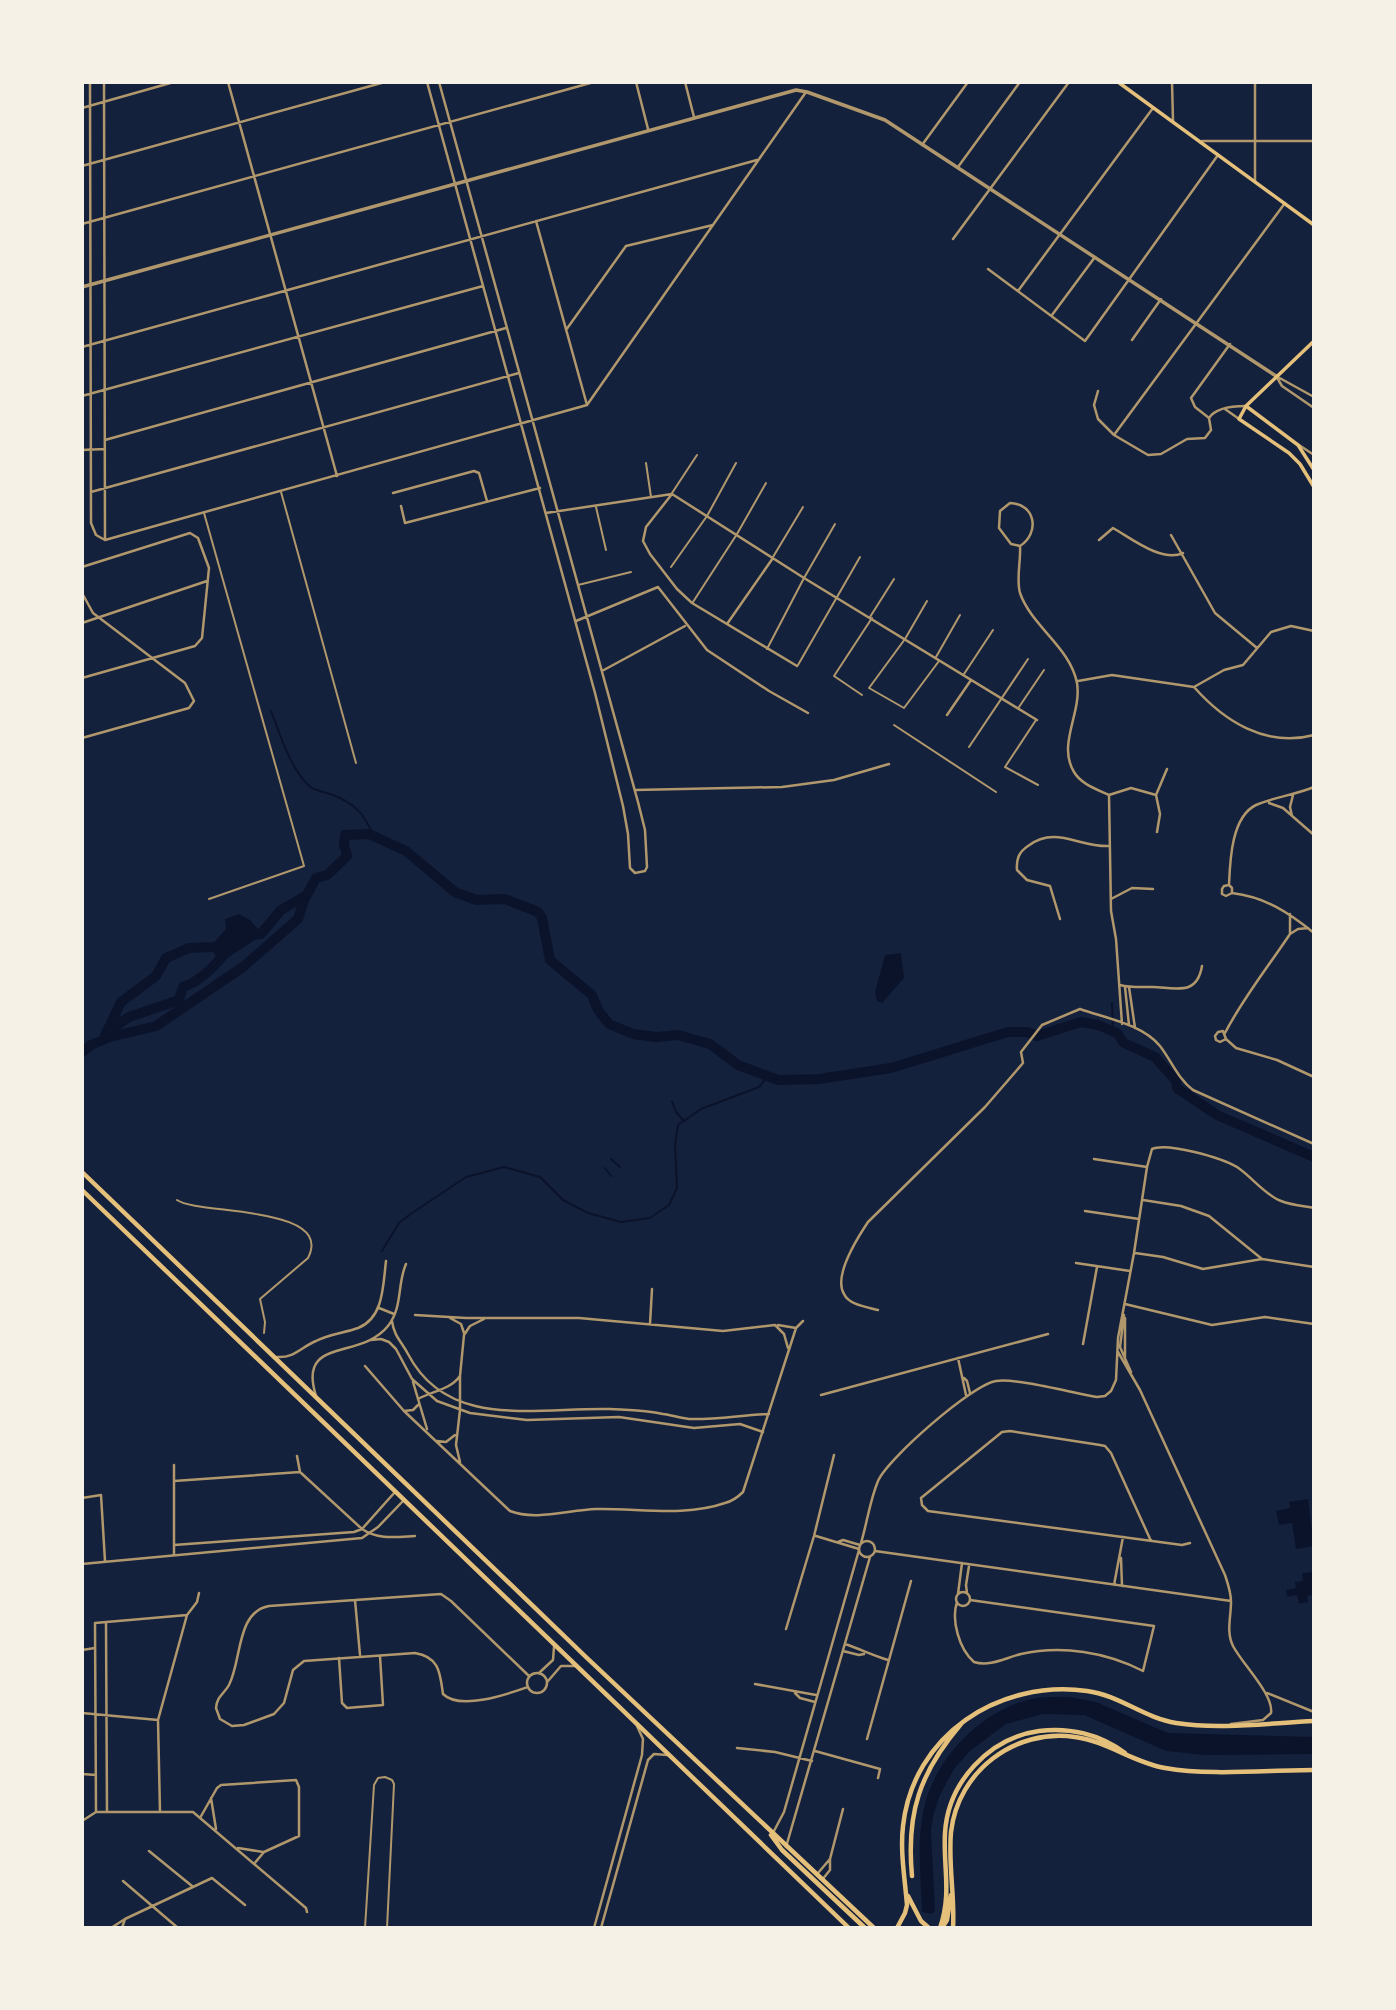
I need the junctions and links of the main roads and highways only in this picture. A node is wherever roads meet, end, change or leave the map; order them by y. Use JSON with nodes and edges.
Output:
{"nodes":[{"id":1,"x":1118,"y":82,"type":"edge"},
{"id":2,"x":1313,"y":225,"type":"edge"},
{"id":3,"x":1314,"y":341,"type":"edge"},
{"id":4,"x":1246,"y":406,"type":"junction"},
{"id":5,"x":1314,"y":470,"type":"edge"},
{"id":6,"x":1314,"y":487,"type":"edge"},
{"id":7,"x":82,"y":1172,"type":"edge"},
{"id":8,"x":82,"y":1190,"type":"edge"},
{"id":9,"x":146,"y":1233,"type":"junction"},
{"id":10,"x":136,"y":1242,"type":"junction"},
{"id":11,"x":967,"y":1718,"type":"junction"},
{"id":12,"x":1314,"y":1721,"type":"edge"},
{"id":13,"x":1128,"y":1755,"type":"junction"},
{"id":14,"x":1314,"y":1770,"type":"edge"},
{"id":15,"x":770,"y":1832,"type":"junction"},
{"id":16,"x":912,"y":1876,"type":"dead end"},
{"id":17,"x":952,"y":1884,"type":"junction"},
{"id":18,"x":906,"y":1892,"type":"junction"},
{"id":19,"x":849,"y":1928,"type":"edge"},
{"id":20,"x":865,"y":1928,"type":"edge"},
{"id":21,"x":874,"y":1928,"type":"edge"},
{"id":22,"x":897,"y":1928,"type":"edge"},
{"id":23,"x":929,"y":1928,"type":"edge"},
{"id":24,"x":941,"y":1928,"type":"edge"},
{"id":25,"x":953,"y":1928,"type":"edge"}],
"edges":[{"from":1,"to":2,"type":"main road"},
{"from":3,"to":4,"type":"main road"},
{"from":4,"to":5,"type":"main road"},
{"from":4,"to":6,"type":"main road"},
{"from":7,"to":9,"type":"main road"},
{"from":8,"to":10,"type":"main road"},
{"from":9,"to":10,"type":"main road"},
{"from":9,"to":15,"type":"main road"},
{"from":10,"to":19,"type":"main road"},
{"from":11,"to":12,"type":"main road"},
{"from":11,"to":16,"type":"main road"},
{"from":11,"to":18,"type":"main road"},
{"from":13,"to":14,"type":"main road"},
{"from":13,"to":17,"type":"main road"},
{"from":13,"to":24,"type":"main road"},
{"from":15,"to":20,"type":"main road"},
{"from":15,"to":21,"type":"main road"},
{"from":17,"to":24,"type":"main road"},
{"from":17,"to":25,"type":"main road"},
{"from":18,"to":22,"type":"main road"},
{"from":18,"to":23,"type":"main road"}]}
